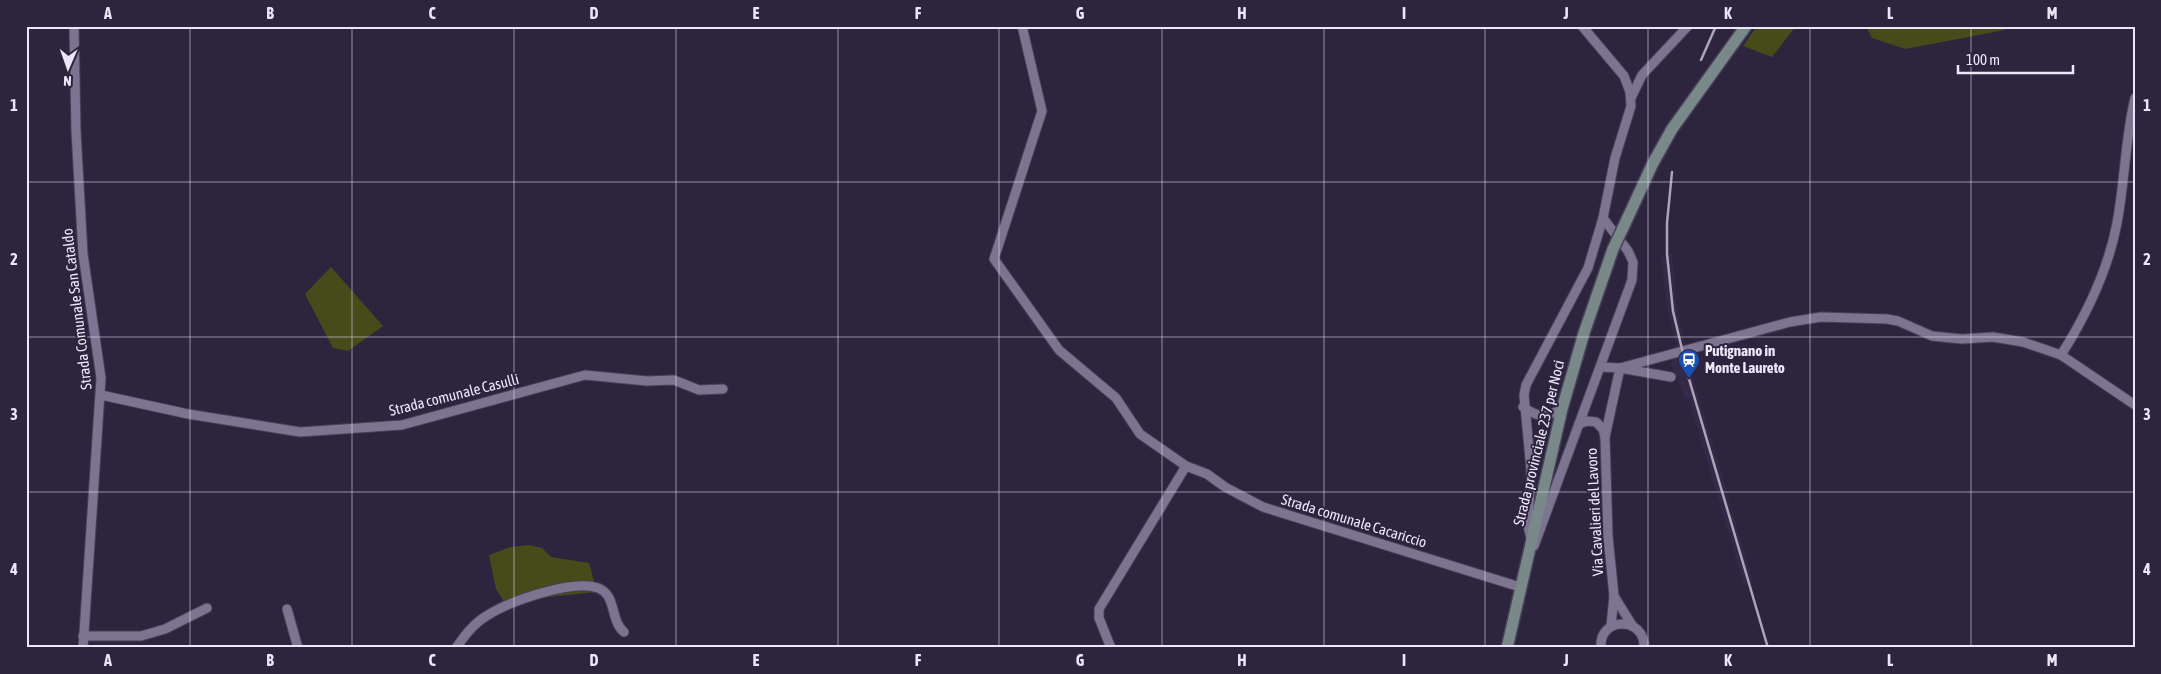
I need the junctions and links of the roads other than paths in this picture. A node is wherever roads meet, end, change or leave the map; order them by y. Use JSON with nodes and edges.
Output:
{"nodes":[{"id":1,"x":74,"y":26,"type":"edge"},
{"id":2,"x":1022,"y":26,"type":"edge"},
{"id":3,"x":1582,"y":26,"type":"edge"},
{"id":4,"x":1688,"y":26,"type":"edge"},
{"id":5,"x":1746,"y":26,"type":"edge"},
{"id":6,"x":1630,"y":98,"type":"junction"},
{"id":7,"x":2135,"y":98,"type":"edge"},
{"id":8,"x":1603,"y":218,"type":"junction"},
{"id":9,"x":2061,"y":355,"type":"junction"},
{"id":10,"x":1601,"y":367,"type":"junction"},
{"id":11,"x":1620,"y":368,"type":"junction"},
{"id":12,"x":1671,"y":377,"type":"dead end"},
{"id":13,"x":723,"y":389,"type":"dead end"},
{"id":14,"x":101,"y":395,"type":"junction"},
{"id":15,"x":2135,"y":405,"type":"edge"},
{"id":16,"x":1524,"y":407,"type":"junction"},
{"id":17,"x":1562,"y":409,"type":"junction"},
{"id":18,"x":1579,"y":424,"type":"junction"},
{"id":19,"x":1605,"y":438,"type":"junction"},
{"id":20,"x":1186,"y":466,"type":"junction"},
{"id":21,"x":1531,"y":538,"type":"junction"},
{"id":22,"x":1526,"y":561,"type":"junction"},
{"id":23,"x":1520,"y":587,"type":"junction"},
{"id":24,"x":1614,"y":596,"type":"junction"},
{"id":25,"x":207,"y":608,"type":"dead end"},
{"id":26,"x":287,"y":609,"type":"dead end"},
{"id":27,"x":1632,"y":625,"type":"junction"},
{"id":28,"x":1612,"y":626,"type":"junction"},
{"id":29,"x":624,"y":632,"type":"dead end"},
{"id":30,"x":84,"y":636,"type":"junction"},
{"id":31,"x":1646,"y":646,"type":"edge"},
{"id":32,"x":83,"y":648,"type":"edge"},
{"id":33,"x":298,"y":648,"type":"edge"},
{"id":34,"x":456,"y":648,"type":"edge"},
{"id":35,"x":1111,"y":648,"type":"edge"},
{"id":36,"x":1507,"y":648,"type":"edge"},
{"id":37,"x":1601,"y":648,"type":"edge"}],
"edges":[{"from":1,"to":14,"type":"street","name":"Strada Comunale San Cataldo"},
{"from":2,"to":20,"type":"street","name":"Strada comunale Cacariccio"},
{"from":3,"to":6,"type":"street"},
{"from":4,"to":6,"type":"street"},
{"from":5,"to":17,"type":"main road","name":"Strada provinciale 237 per Noci","bridge":true},
{"from":6,"to":8,"type":"street"},
{"from":7,"to":9,"type":"street"},
{"from":8,"to":10,"type":"street"},
{"from":8,"to":16,"type":"street"},
{"from":9,"to":11,"type":"street"},
{"from":9,"to":15,"type":"street"},
{"from":10,"to":11,"type":"street"},
{"from":10,"to":18,"type":"street"},
{"from":11,"to":12,"type":"street"},
{"from":11,"to":19,"type":"street","name":"Via Cavalieri del Lavoro"},
{"from":13,"to":14,"type":"street","name":"Strada comunale Casulli"},
{"from":14,"to":30,"type":"street","name":"Strada Comunale San Cataldo"},
{"from":16,"to":17,"type":"street"},
{"from":16,"to":21,"type":"street"},
{"from":17,"to":21,"type":"main road","name":"Strada provinciale 237 per Noci"},
{"from":18,"to":19,"type":"street"},
{"from":18,"to":22,"type":"street"},
{"from":19,"to":24,"type":"street","name":"Via Cavalieri del Lavoro"},
{"from":20,"to":23,"type":"street","name":"Strada comunale Cacariccio"},
{"from":20,"to":35,"type":"street"},
{"from":21,"to":22,"type":"main road","name":"Strada provinciale 237 per Noci"},
{"from":22,"to":23,"type":"main road","name":"Strada provinciale 237 per Noci"},
{"from":23,"to":36,"type":"main road","name":"Strada provinciale 237 per Noci"},
{"from":24,"to":27,"type":"street"},
{"from":24,"to":28,"type":"street","name":"Via Cavalieri del Lavoro"},
{"from":25,"to":30,"type":"street"},
{"from":26,"to":33,"type":"street"},
{"from":27,"to":28,"type":"street"},
{"from":27,"to":31,"type":"street"},
{"from":28,"to":37,"type":"street"},
{"from":29,"to":34,"type":"street"},
{"from":30,"to":32,"type":"street","name":"Strada Comunale San Cataldo"}]}
